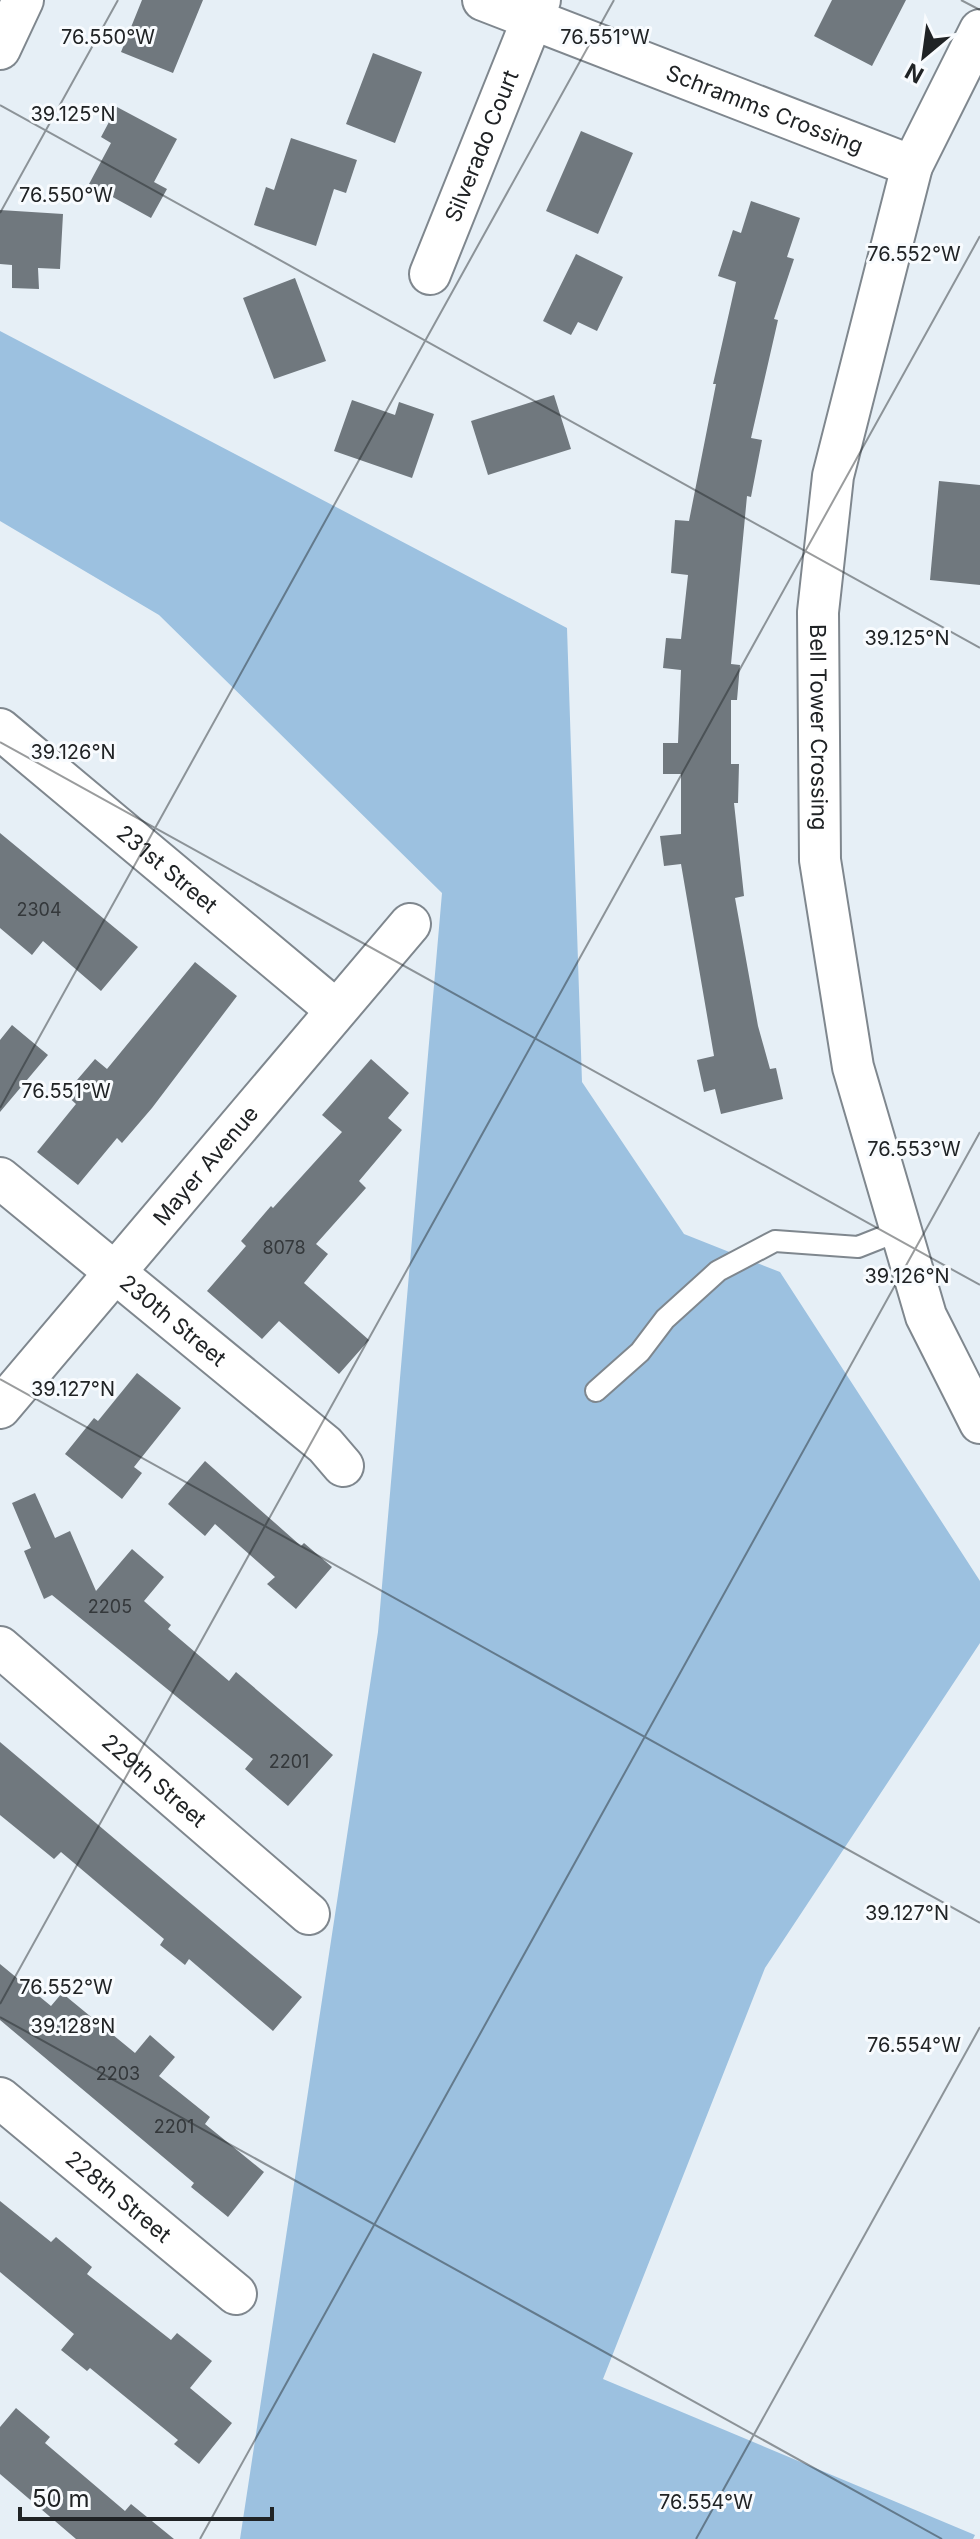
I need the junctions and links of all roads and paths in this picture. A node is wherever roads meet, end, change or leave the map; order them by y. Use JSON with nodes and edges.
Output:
{"nodes":[{"id":1,"x":23,"y":0,"type":"edge"},
{"id":2,"x":483,"y":0,"type":"edge"},
{"id":3,"x":537,"y":10,"type":"edge"},
{"id":4,"x":980,"y":30,"type":"edge"},
{"id":5,"x":0,"y":49,"type":"edge"},
{"id":6,"x":912,"y":166,"type":"junction"},
{"id":7,"x":430,"y":274,"type":"dead end"},
{"id":8,"x":0,"y":729,"type":"edge"},
{"id":9,"x":410,"y":924,"type":"dead end"},
{"id":10,"x":336,"y":1010,"type":"junction"},
{"id":11,"x":0,"y":1178,"type":"edge"},
{"id":12,"x":901,"y":1230,"type":"junction"},
{"id":13,"x":116,"y":1274,"type":"junction"},
{"id":14,"x":596,"y":1391,"type":"dead end"},
{"id":15,"x":0,"y":1408,"type":"edge"},
{"id":16,"x":980,"y":1423,"type":"edge"},
{"id":17,"x":343,"y":1466,"type":"dead end"},
{"id":18,"x":0,"y":1647,"type":"edge"},
{"id":19,"x":309,"y":1914,"type":"dead end"},
{"id":20,"x":0,"y":2098,"type":"edge"},
{"id":21,"x":236,"y":2294,"type":"dead end"}],
"edges":[{"from":1,"to":5,"type":"street"},
{"from":2,"to":3,"type":"street","name":"Schramms Crossing"},
{"from":3,"to":6,"type":"street","name":"Schramms Crossing"},
{"from":3,"to":7,"type":"street","name":"Silverado Court"},
{"from":4,"to":6,"type":"street","name":"Bell Tower Crossing"},
{"from":6,"to":12,"type":"street","name":"Bell Tower Crossing"},
{"from":8,"to":10,"type":"street","name":"231st Street"},
{"from":9,"to":10,"type":"street","name":"Mayer Avenue"},
{"from":10,"to":13,"type":"street","name":"Mayer Avenue"},
{"from":11,"to":13,"type":"street","name":"230th Street"},
{"from":12,"to":14,"type":"lane"},
{"from":12,"to":16,"type":"street","name":"Bell Tower Crossing"},
{"from":13,"to":15,"type":"street","name":"Mayer Avenue"},
{"from":13,"to":17,"type":"street","name":"230th Street"},
{"from":18,"to":19,"type":"street","name":"229th Street"},
{"from":20,"to":21,"type":"street","name":"228th Street"}]}
